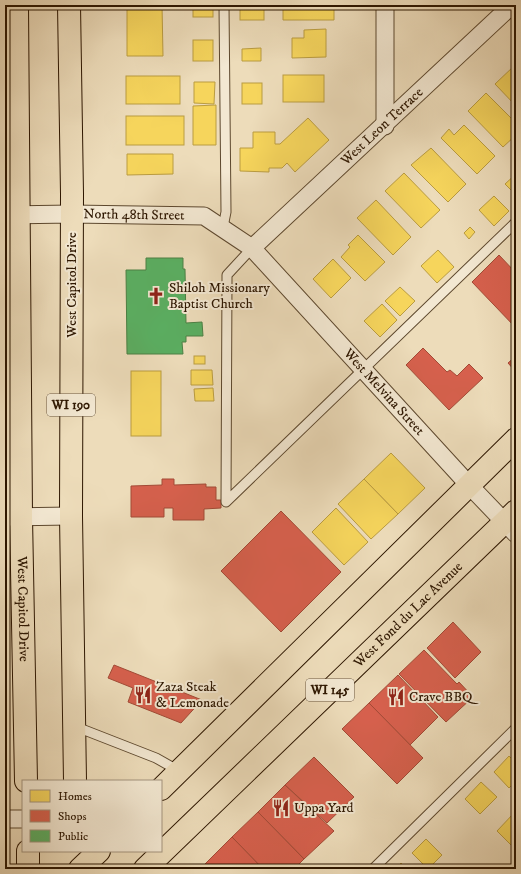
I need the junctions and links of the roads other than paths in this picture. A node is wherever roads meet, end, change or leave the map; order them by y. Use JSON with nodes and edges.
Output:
{"nodes":[{"id":1,"x":17,"y":5,"type":"edge"},
{"id":2,"x":70,"y":5,"type":"edge"},
{"id":3,"x":224,"y":5,"type":"edge"},
{"id":4,"x":385,"y":5,"type":"edge"},
{"id":5,"x":512,"y":5,"type":"edge"},
{"id":6,"x":385,"y":126,"type":"junction"},
{"id":7,"x":72,"y":214,"type":"junction"},
{"id":8,"x":12,"y":215,"type":"edge"},
{"id":9,"x":516,"y":222,"type":"edge"},
{"id":10,"x":223,"y":227,"type":"junction"},
{"id":11,"x":252,"y":248,"type":"junction"},
{"id":12,"x":364,"y":370,"type":"junction"},
{"id":13,"x":516,"y":439,"type":"edge"},
{"id":14,"x":469,"y":485,"type":"junction"},
{"id":15,"x":71,"y":516,"type":"junction"},
{"id":16,"x":13,"y":517,"type":"edge"},
{"id":17,"x":512,"y":522,"type":"edge"},
{"id":18,"x":74,"y":726,"type":"junction"},
{"id":19,"x":516,"y":728,"type":"edge"},
{"id":20,"x":179,"y":771,"type":"junction"},
{"id":21,"x":77,"y":777,"type":"edge"},
{"id":22,"x":26,"y":780,"type":"edge"},
{"id":23,"x":162,"y":788,"type":"edge"},
{"id":24,"x":5,"y":819,"type":"edge"},
{"id":25,"x":22,"y":819,"type":"edge"},
{"id":26,"x":28,"y":852,"type":"edge"},
{"id":27,"x":76,"y":852,"type":"edge"},
{"id":28,"x":97,"y":852,"type":"edge"},
{"id":29,"x":28,"y":869,"type":"edge"},
{"id":30,"x":76,"y":869,"type":"edge"},
{"id":31,"x":80,"y":869,"type":"edge"},
{"id":32,"x":145,"y":869,"type":"edge"},
{"id":33,"x":373,"y":869,"type":"edge"}],
"edges":[{"from":1,"to":8,"type":"main road","name":"West Capitol Drive"},
{"from":2,"to":7,"type":"main road","name":"West Capitol Drive","number":"WI 190"},
{"from":3,"to":10,"type":"lane"},
{"from":4,"to":6,"type":"street"},
{"from":5,"to":6,"type":"street","name":"West Leon Terrace"},
{"from":6,"to":11,"type":"street","name":"West Leon Terrace"},
{"from":7,"to":8,"type":"street","name":"North 48th Street"},
{"from":7,"to":10,"type":"street","name":"North 48th Street"},
{"from":7,"to":15,"type":"main road","name":"West Capitol Drive","number":"WI 190"},
{"from":8,"to":16,"type":"main road","name":"West Capitol Drive"},
{"from":9,"to":12,"type":"lane"},
{"from":10,"to":11,"type":"street","name":"North 48th Street"},
{"from":11,"to":12,"type":"street","name":"West Melvina Street"},
{"from":11,"to":12,"type":"lane"},
{"from":12,"to":14,"type":"street","name":"West Melvina Street"},
{"from":13,"to":14,"type":"main road"},
{"from":14,"to":17,"type":"street","name":"West Melvina Street"},
{"from":14,"to":20,"type":"main road"},
{"from":15,"to":16,"type":"street"},
{"from":15,"to":18,"type":"main road","name":"West Capitol Drive","number":"WI 190"},
{"from":16,"to":22,"type":"main road","name":"West Capitol Drive"},
{"from":17,"to":32,"type":"main road","name":"West Fond du Lac Avenue","number":"WI 145"},
{"from":18,"to":20,"type":"lane"},
{"from":18,"to":21,"type":"main road","name":"West Capitol Drive","number":"WI 190"},
{"from":19,"to":33,"type":"lane"},
{"from":20,"to":23,"type":"main road"},
{"from":24,"to":25,"type":"street"},
{"from":26,"to":29,"type":"main road"},
{"from":27,"to":30,"type":"main road"},
{"from":28,"to":31,"type":"main road"}]}
